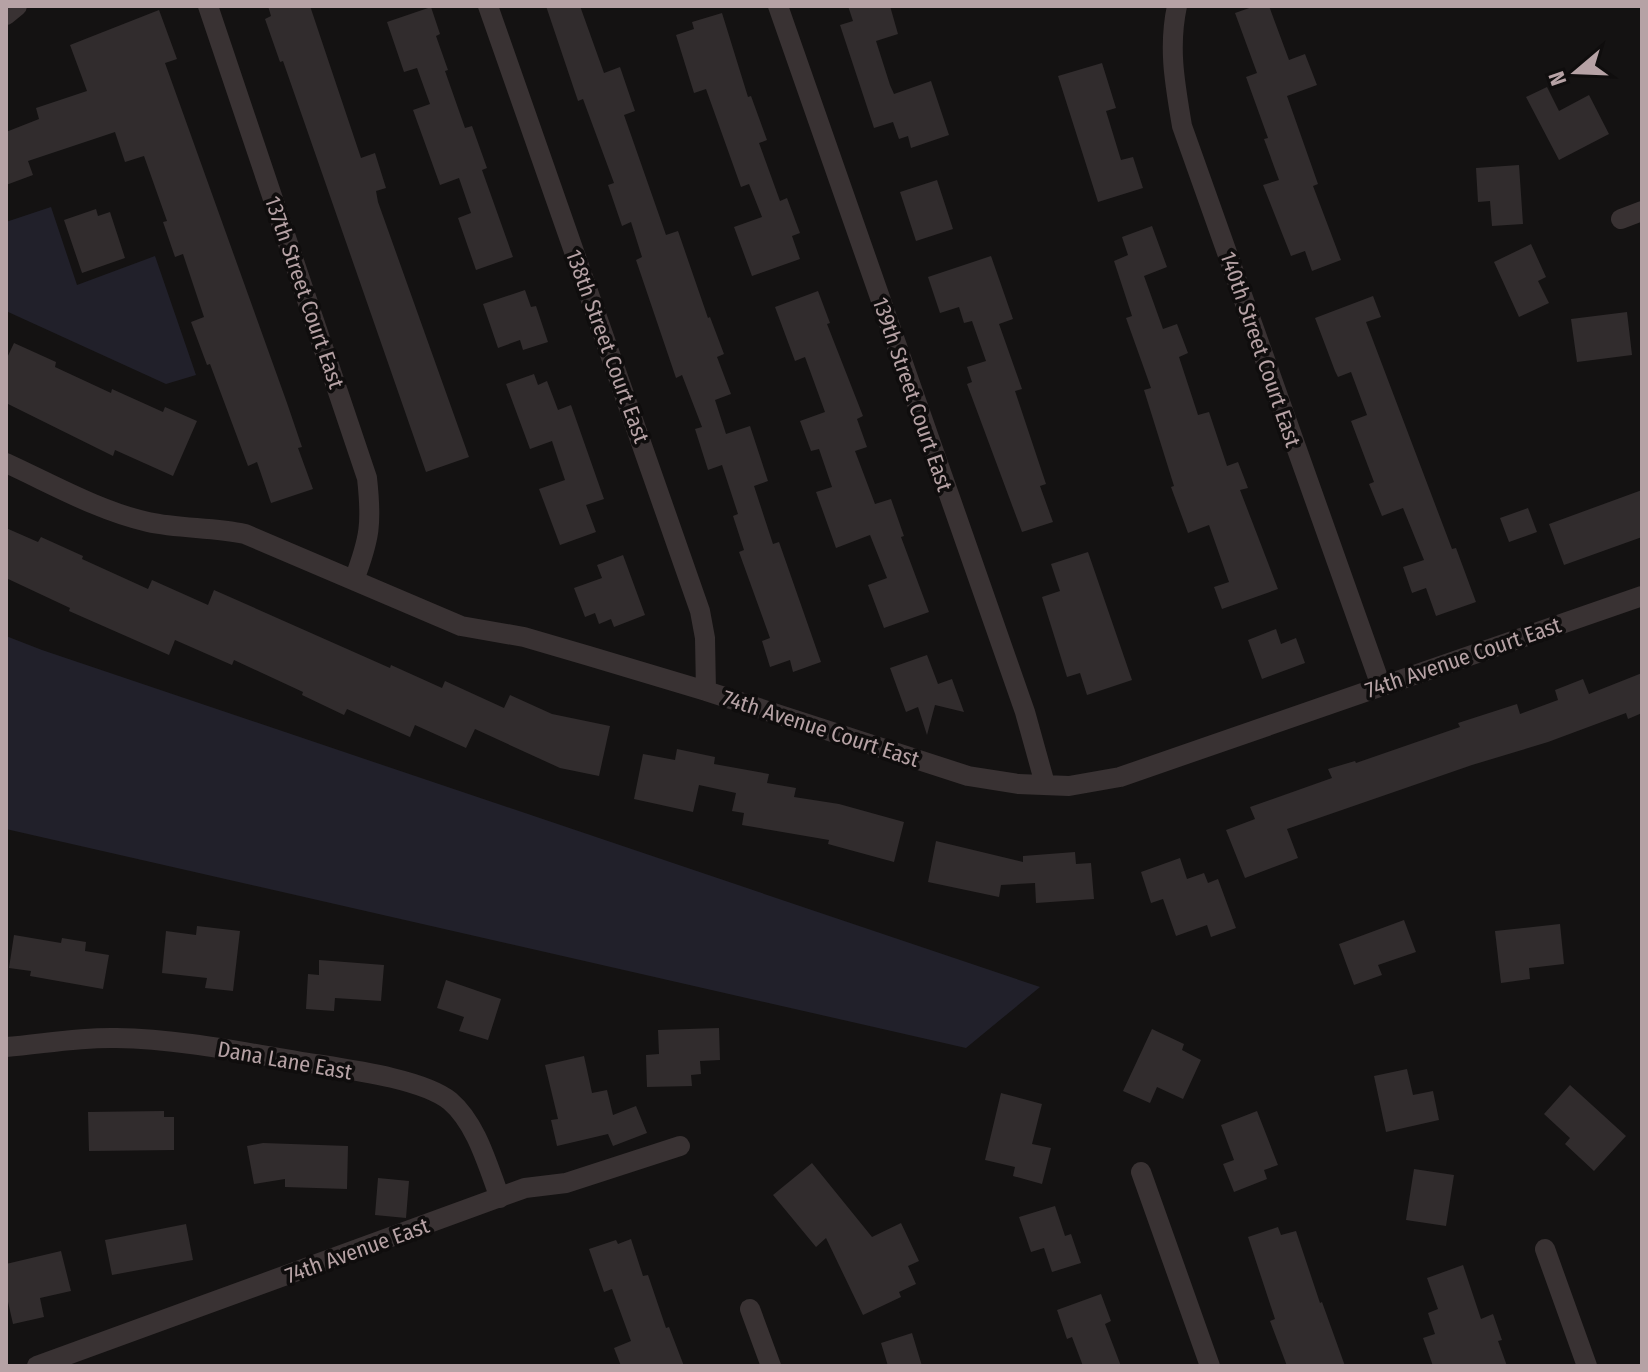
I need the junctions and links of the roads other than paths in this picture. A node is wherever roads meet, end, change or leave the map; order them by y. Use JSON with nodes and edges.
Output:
{"nodes":[{"id":1,"x":17,"y":6,"type":"edge"},
{"id":2,"x":208,"y":6,"type":"edge"},
{"id":3,"x":488,"y":6,"type":"edge"},
{"id":4,"x":778,"y":6,"type":"edge"},
{"id":5,"x":1177,"y":6,"type":"edge"},
{"id":6,"x":6,"y":15,"type":"edge"},
{"id":7,"x":1642,"y":211,"type":"edge"},
{"id":8,"x":1621,"y":219,"type":"dead end"},
{"id":9,"x":6,"y":463,"type":"edge"},
{"id":10,"x":354,"y":580,"type":"junction"},
{"id":11,"x":1642,"y":596,"type":"edge"},
{"id":12,"x":1381,"y":686,"type":"junction"},
{"id":13,"x":706,"y":691,"type":"junction"},
{"id":14,"x":1045,"y":784,"type":"junction"},
{"id":15,"x":6,"y":1047,"type":"edge"},
{"id":16,"x":680,"y":1146,"type":"dead end"},
{"id":17,"x":1141,"y":1172,"type":"dead end"},
{"id":18,"x":500,"y":1198,"type":"junction"},
{"id":19,"x":1545,"y":1249,"type":"dead end"},
{"id":20,"x":750,"y":1309,"type":"dead end"},
{"id":21,"x":37,"y":1366,"type":"edge"},
{"id":22,"x":771,"y":1366,"type":"edge"},
{"id":23,"x":1210,"y":1366,"type":"edge"},
{"id":24,"x":1587,"y":1366,"type":"edge"}],
"edges":[{"from":1,"to":6,"type":"street"},
{"from":2,"to":10,"type":"street","name":"137th Street Court East"},
{"from":3,"to":13,"type":"street","name":"138th Street Court East"},
{"from":4,"to":14,"type":"street","name":"139th Street Court East"},
{"from":5,"to":12,"type":"street","name":"140th Street Court East"},
{"from":7,"to":8,"type":"street"},
{"from":9,"to":10,"type":"street","name":"74th Avenue Court East"},
{"from":10,"to":13,"type":"street","name":"74th Avenue Court East"},
{"from":11,"to":12,"type":"street","name":"74th Avenue Court East"},
{"from":12,"to":14,"type":"street","name":"74th Avenue Court East"},
{"from":13,"to":14,"type":"street","name":"74th Avenue Court East"},
{"from":15,"to":18,"type":"street","name":"Dana Lane East"},
{"from":16,"to":18,"type":"street","name":"74th Avenue East"},
{"from":17,"to":23,"type":"street"},
{"from":18,"to":21,"type":"street","name":"74th Avenue East"},
{"from":19,"to":24,"type":"street"},
{"from":20,"to":22,"type":"street"}]}
